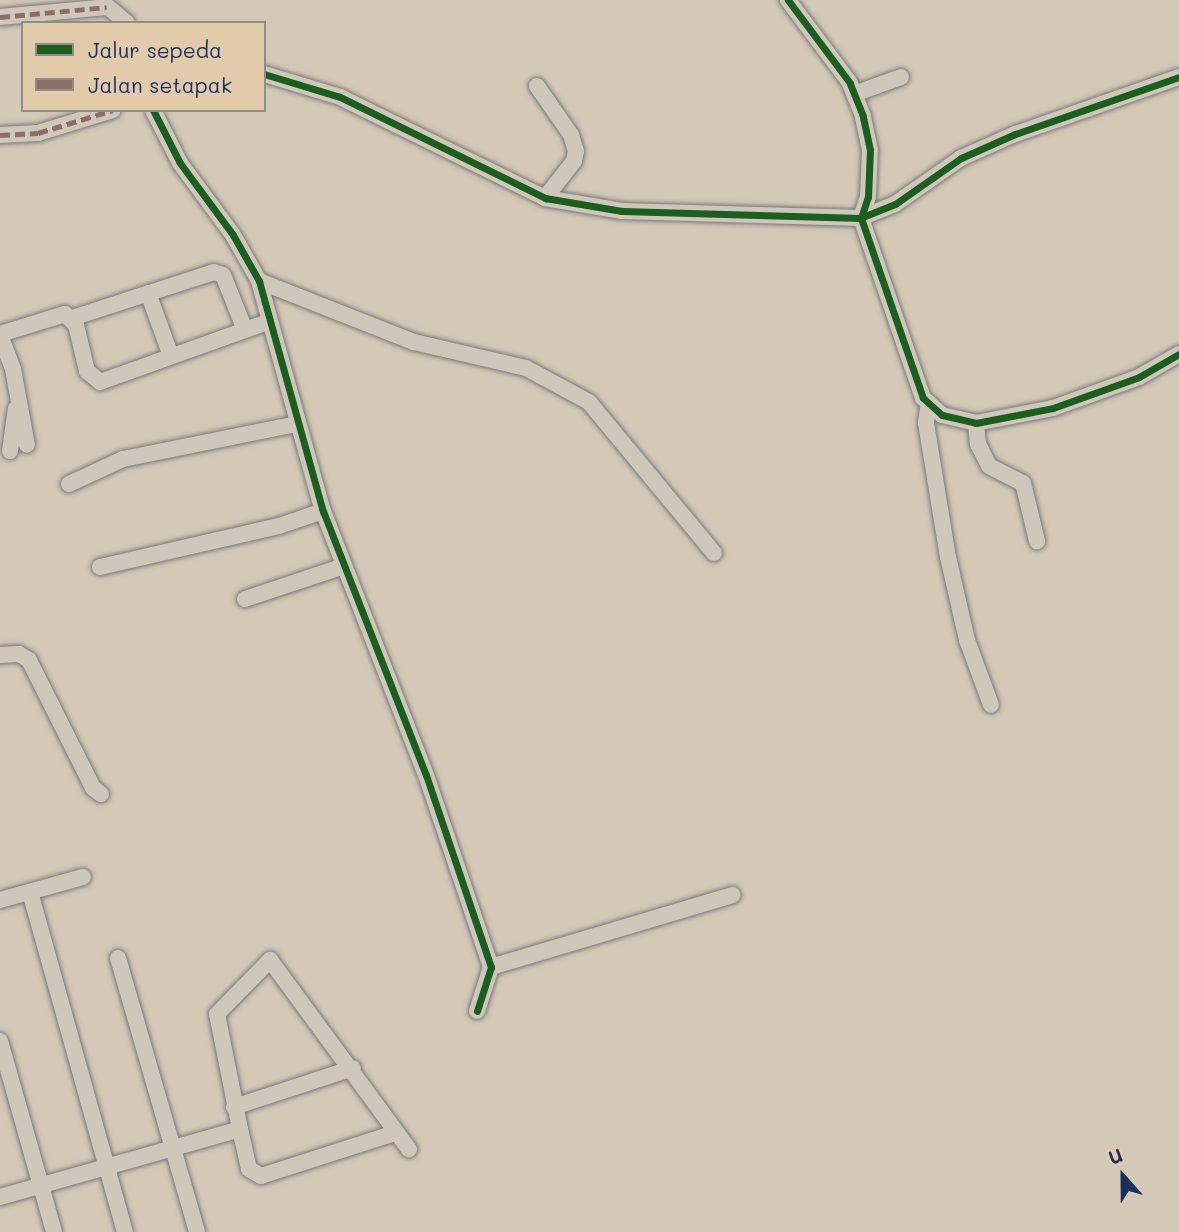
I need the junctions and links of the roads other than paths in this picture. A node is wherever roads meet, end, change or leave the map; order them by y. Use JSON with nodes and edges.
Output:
{"nodes":[{"id":1,"x":788,"y":0,"type":"edge"},
{"id":2,"x":104,"y":4,"type":"edge"},
{"id":3,"x":0,"y":17,"type":"edge"},
{"id":4,"x":125,"y":21,"type":"edge"},
{"id":5,"x":266,"y":75,"type":"edge"},
{"id":6,"x":901,"y":76,"type":"dead end"},
{"id":7,"x":1179,"y":77,"type":"edge"},
{"id":8,"x":537,"y":86,"type":"dead end"},
{"id":9,"x":855,"y":94,"type":"junction"},
{"id":10,"x":106,"y":112,"type":"edge"},
{"id":11,"x":154,"y":112,"type":"edge"},
{"id":12,"x":0,"y":135,"type":"edge"},
{"id":13,"x":545,"y":198,"type":"junction"},
{"id":14,"x":861,"y":218,"type":"junction"},
{"id":15,"x":259,"y":281,"type":"junction"},
{"id":16,"x":148,"y":293,"type":"junction"},
{"id":17,"x":72,"y":318,"type":"junction"},
{"id":18,"x":268,"y":322,"type":"junction"},
{"id":19,"x":245,"y":330,"type":"junction"},
{"id":20,"x":0,"y":335,"type":"edge"},
{"id":21,"x":1179,"y":354,"type":"edge"},
{"id":22,"x":171,"y":356,"type":"junction"},
{"id":23,"x":18,"y":395,"type":"junction"},
{"id":24,"x":929,"y":403,"type":"junction"},
{"id":25,"x":296,"y":424,"type":"junction"},
{"id":26,"x":976,"y":424,"type":"junction"},
{"id":27,"x":27,"y":445,"type":"dead end"},
{"id":28,"x":10,"y":451,"type":"dead end"},
{"id":29,"x":69,"y":484,"type":"dead end"},
{"id":30,"x":323,"y":511,"type":"junction"},
{"id":31,"x":1037,"y":541,"type":"dead end"},
{"id":32,"x":714,"y":553,"type":"dead end"},
{"id":33,"x":344,"y":566,"type":"junction"},
{"id":34,"x":100,"y":567,"type":"dead end"},
{"id":35,"x":245,"y":599,"type":"dead end"},
{"id":36,"x":0,"y":655,"type":"edge"},
{"id":37,"x":991,"y":705,"type":"dead end"},
{"id":38,"x":101,"y":794,"type":"dead end"},
{"id":39,"x":83,"y":877,"type":"dead end"},
{"id":40,"x":30,"y":892,"type":"junction"},
{"id":41,"x":733,"y":895,"type":"dead end"},
{"id":42,"x":0,"y":900,"type":"edge"},
{"id":43,"x":118,"y":958,"type":"dead end"},
{"id":44,"x":491,"y":967,"type":"junction"},
{"id":45,"x":477,"y":1011,"type":"dead end"},
{"id":46,"x":0,"y":1041,"type":"edge"},
{"id":47,"x":353,"y":1068,"type":"junction"},
{"id":48,"x":234,"y":1107,"type":"junction"},
{"id":49,"x":240,"y":1129,"type":"junction"},
{"id":50,"x":395,"y":1133,"type":"junction"},
{"id":51,"x":172,"y":1147,"type":"junction"},
{"id":52,"x":409,"y":1149,"type":"dead end"},
{"id":53,"x":107,"y":1166,"type":"junction"},
{"id":54,"x":43,"y":1187,"type":"junction"},
{"id":55,"x":0,"y":1197,"type":"edge"},
{"id":56,"x":54,"y":1232,"type":"edge"},
{"id":57,"x":125,"y":1232,"type":"edge"},
{"id":58,"x":197,"y":1232,"type":"edge"}],
"edges":[{"from":1,"to":9,"type":"street"},
{"from":2,"to":3,"type":"street"},
{"from":2,"to":4,"type":"street"},
{"from":5,"to":13,"type":"street"},
{"from":6,"to":9,"type":"street"},
{"from":7,"to":14,"type":"street"},
{"from":8,"to":13,"type":"street"},
{"from":9,"to":14,"type":"street"},
{"from":10,"to":12,"type":"street"},
{"from":11,"to":15,"type":"street"},
{"from":13,"to":14,"type":"street"},
{"from":14,"to":24,"type":"street"},
{"from":15,"to":18,"type":"street"},
{"from":15,"to":32,"type":"street"},
{"from":16,"to":17,"type":"street"},
{"from":16,"to":19,"type":"street"},
{"from":16,"to":22,"type":"street"},
{"from":17,"to":20,"type":"street"},
{"from":17,"to":22,"type":"street"},
{"from":18,"to":19,"type":"street"},
{"from":18,"to":25,"type":"street"},
{"from":19,"to":22,"type":"street"},
{"from":20,"to":23,"type":"street"},
{"from":21,"to":26,"type":"street"},
{"from":23,"to":27,"type":"street"},
{"from":23,"to":28,"type":"street"},
{"from":24,"to":26,"type":"street"},
{"from":24,"to":37,"type":"street"},
{"from":25,"to":29,"type":"street"},
{"from":25,"to":30,"type":"street"},
{"from":26,"to":31,"type":"street"},
{"from":30,"to":33,"type":"street"},
{"from":30,"to":34,"type":"street"},
{"from":33,"to":35,"type":"street"},
{"from":33,"to":44,"type":"street"},
{"from":36,"to":38,"type":"street"},
{"from":39,"to":40,"type":"street"},
{"from":40,"to":42,"type":"street"},
{"from":40,"to":53,"type":"street"},
{"from":41,"to":44,"type":"street"},
{"from":43,"to":51,"type":"street"},
{"from":44,"to":45,"type":"street"},
{"from":46,"to":54,"type":"street"},
{"from":47,"to":48,"type":"street"},
{"from":47,"to":48,"type":"street"},
{"from":47,"to":50,"type":"street"},
{"from":48,"to":49,"type":"street"},
{"from":49,"to":50,"type":"street"},
{"from":49,"to":51,"type":"street"},
{"from":50,"to":52,"type":"street"},
{"from":51,"to":53,"type":"street"},
{"from":51,"to":58,"type":"street"},
{"from":53,"to":54,"type":"street"},
{"from":53,"to":57,"type":"street"},
{"from":54,"to":55,"type":"street"},
{"from":54,"to":56,"type":"street"}]}
